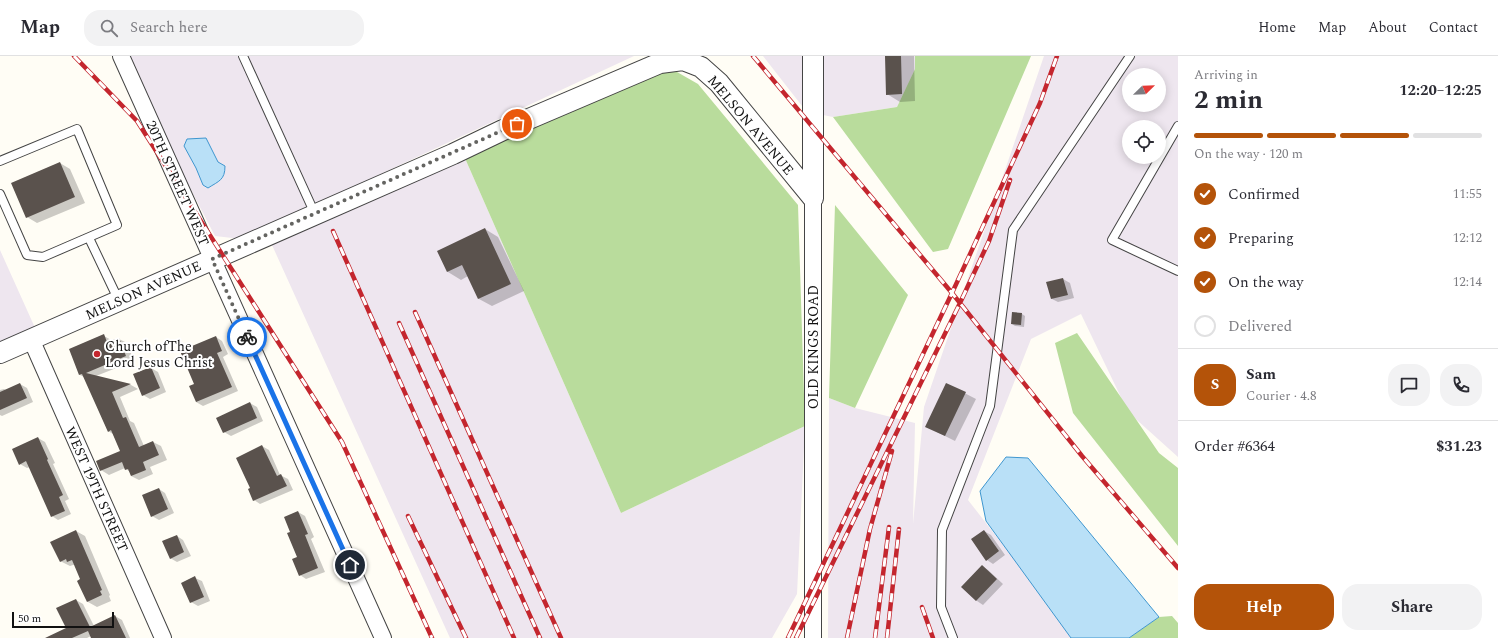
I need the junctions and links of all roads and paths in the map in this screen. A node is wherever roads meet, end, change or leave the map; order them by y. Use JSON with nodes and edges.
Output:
{"nodes":[{"id":1,"x":120,"y":56,"type":"edge"},
{"id":2,"x":243,"y":56,"type":"edge"},
{"id":3,"x":813,"y":56,"type":"edge"},
{"id":4,"x":1130,"y":56,"type":"edge"},
{"id":5,"x":1178,"y":128,"type":"edge"},
{"id":6,"x":0,"y":161,"type":"edge"},
{"id":7,"x":0,"y":194,"type":"edge"},
{"id":8,"x":813,"y":198,"type":"junction"},
{"id":9,"x":315,"y":214,"type":"junction"},
{"id":10,"x":89,"y":238,"type":"junction"},
{"id":11,"x":212,"y":259,"type":"junction"},
{"id":12,"x":1178,"y":271,"type":"edge"},
{"id":13,"x":119,"y":301,"type":"junction"},
{"id":14,"x":31,"y":339,"type":"junction"},
{"id":15,"x":0,"y":353,"type":"edge"},
{"id":16,"x":163,"y":638,"type":"edge"},
{"id":17,"x":383,"y":638,"type":"edge"},
{"id":18,"x":813,"y":638,"type":"edge"},
{"id":19,"x":953,"y":638,"type":"edge"}],
"edges":[{"from":1,"to":11,"type":"street","name":"20TH STREET WEST"},
{"from":2,"to":9,"type":"lane"},
{"from":3,"to":8,"type":"street","name":"OLD KINGS ROAD"},
{"from":4,"to":19,"type":"lane"},
{"from":5,"to":12,"type":"lane"},
{"from":6,"to":10,"type":"lane"},
{"from":7,"to":10,"type":"lane"},
{"from":8,"to":9,"type":"street","name":"MELSON AVENUE"},
{"from":8,"to":18,"type":"street","name":"OLD KINGS ROAD"},
{"from":9,"to":11,"type":"street","name":"MELSON AVENUE"},
{"from":10,"to":13,"type":"lane"},
{"from":11,"to":13,"type":"street","name":"MELSON AVENUE"},
{"from":11,"to":17,"type":"street","name":"20TH STREET WEST"},
{"from":13,"to":14,"type":"street","name":"MELSON AVENUE"},
{"from":14,"to":15,"type":"street","name":"MELSON AVENUE"},
{"from":14,"to":16,"type":"street","name":"WEST 19TH STREET"}]}
